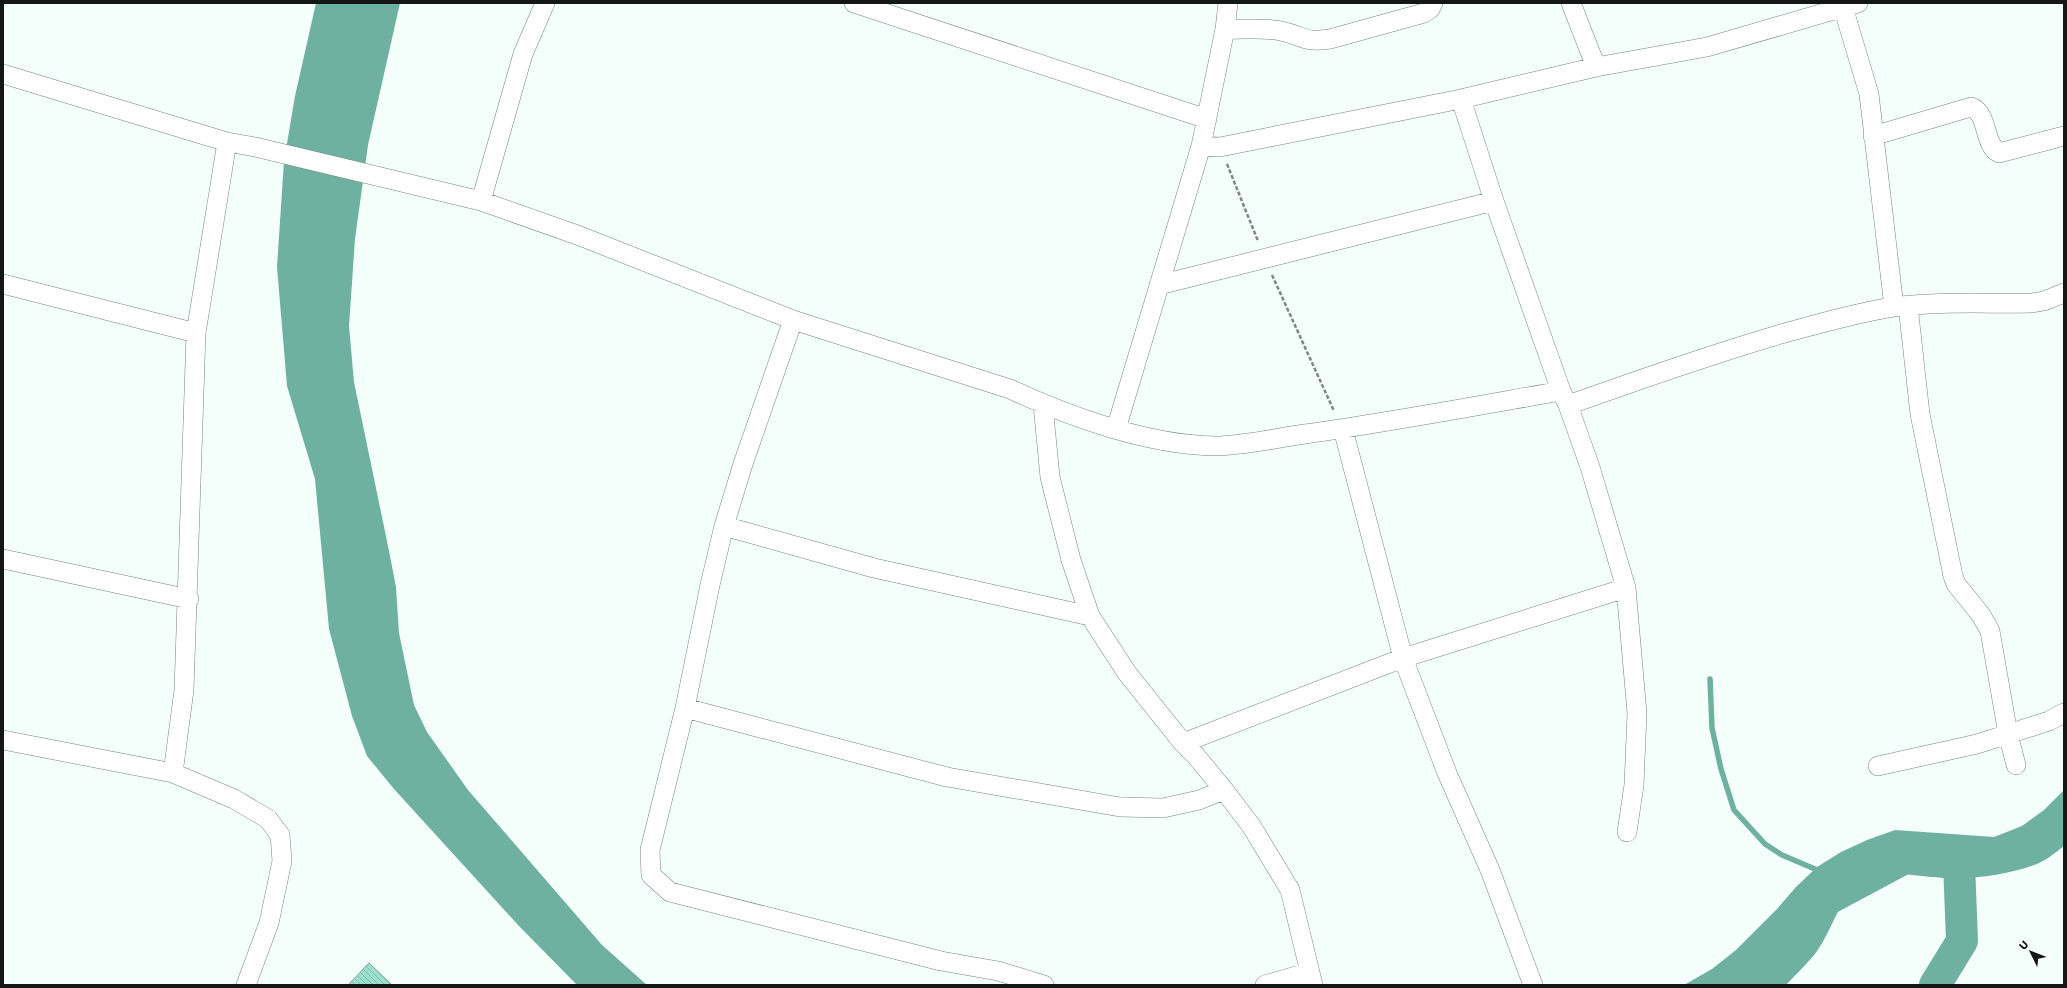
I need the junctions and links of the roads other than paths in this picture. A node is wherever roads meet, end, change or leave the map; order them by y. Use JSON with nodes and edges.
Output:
{"nodes":[{"id":1,"x":545,"y":3,"type":"edge"},
{"id":2,"x":854,"y":3,"type":"edge"},
{"id":3,"x":1228,"y":3,"type":"edge"},
{"id":4,"x":1433,"y":3,"type":"edge"},
{"id":5,"x":1571,"y":3,"type":"edge"},
{"id":6,"x":1842,"y":6,"type":"edge"},
{"id":7,"x":896,"y":10,"type":"edge"},
{"id":8,"x":1225,"y":29,"type":"junction"},
{"id":9,"x":1596,"y":67,"type":"junction"},
{"id":10,"x":3,"y":74,"type":"edge"},
{"id":11,"x":1461,"y":99,"type":"junction"},
{"id":12,"x":1207,"y":119,"type":"junction"},
{"id":13,"x":1873,"y":136,"type":"junction"},
{"id":14,"x":2064,"y":136,"type":"edge"},
{"id":15,"x":227,"y":142,"type":"junction"},
{"id":16,"x":1201,"y":146,"type":"junction"},
{"id":17,"x":1494,"y":201,"type":"junction"},
{"id":18,"x":481,"y":202,"type":"junction"},
{"id":19,"x":3,"y":284,"type":"edge"},
{"id":20,"x":1159,"y":285,"type":"junction"},
{"id":21,"x":2064,"y":293,"type":"edge"},
{"id":22,"x":1901,"y":307,"type":"junction"},
{"id":23,"x":793,"y":320,"type":"junction"},
{"id":24,"x":196,"y":333,"type":"junction"},
{"id":25,"x":1564,"y":398,"type":"junction"},
{"id":26,"x":1043,"y":405,"type":"junction"},
{"id":27,"x":1116,"y":429,"type":"junction"},
{"id":28,"x":1343,"y":429,"type":"junction"},
{"id":29,"x":724,"y":526,"type":"junction"},
{"id":30,"x":3,"y":559,"type":"edge"},
{"id":31,"x":1626,"y":588,"type":"junction"},
{"id":32,"x":189,"y":599,"type":"junction"},
{"id":33,"x":1090,"y":616,"type":"junction"},
{"id":34,"x":1403,"y":658,"type":"junction"},
{"id":35,"x":685,"y":708,"type":"junction"},
{"id":36,"x":2064,"y":713,"type":"edge"},
{"id":37,"x":2008,"y":734,"type":"junction"},
{"id":38,"x":3,"y":740,"type":"edge"},
{"id":39,"x":1183,"y":743,"type":"junction"},
{"id":40,"x":2016,"y":765,"type":"dead end"},
{"id":41,"x":1878,"y":766,"type":"dead end"},
{"id":42,"x":173,"y":773,"type":"junction"},
{"id":43,"x":1224,"y":790,"type":"junction"},
{"id":44,"x":1627,"y":832,"type":"dead end"},
{"id":45,"x":1312,"y":979,"type":"edge"},
{"id":46,"x":246,"y":985,"type":"edge"},
{"id":47,"x":1044,"y":985,"type":"edge"},
{"id":48,"x":1265,"y":985,"type":"edge"},
{"id":49,"x":1533,"y":985,"type":"edge"}],
"edges":[{"from":1,"to":18,"type":"street"},
{"from":2,"to":7,"type":"street"},
{"from":3,"to":8,"type":"street"},
{"from":4,"to":8,"type":"street"},
{"from":5,"to":9,"type":"street"},
{"from":6,"to":9,"type":"street"},
{"from":6,"to":13,"type":"street"},
{"from":7,"to":12,"type":"street"},
{"from":8,"to":12,"type":"street"},
{"from":9,"to":11,"type":"street"},
{"from":10,"to":15,"type":"street"},
{"from":11,"to":16,"type":"street"},
{"from":11,"to":17,"type":"street"},
{"from":12,"to":16,"type":"street"},
{"from":13,"to":14,"type":"street"},
{"from":13,"to":22,"type":"street"},
{"from":15,"to":18,"type":"street"},
{"from":15,"to":24,"type":"street"},
{"from":16,"to":20,"type":"street"},
{"from":17,"to":20,"type":"street"},
{"from":17,"to":25,"type":"street"},
{"from":18,"to":23,"type":"street"},
{"from":19,"to":24,"type":"street"},
{"from":20,"to":27,"type":"street"},
{"from":21,"to":22,"type":"street"},
{"from":22,"to":25,"type":"street"},
{"from":22,"to":37,"type":"street"},
{"from":23,"to":26,"type":"street"},
{"from":23,"to":29,"type":"street"},
{"from":24,"to":32,"type":"street"},
{"from":25,"to":28,"type":"street"},
{"from":25,"to":31,"type":"street"},
{"from":26,"to":27,"type":"street"},
{"from":26,"to":33,"type":"street"},
{"from":27,"to":28,"type":"street"},
{"from":28,"to":34,"type":"street"},
{"from":29,"to":33,"type":"street"},
{"from":29,"to":35,"type":"street"},
{"from":30,"to":32,"type":"street"},
{"from":31,"to":34,"type":"street"},
{"from":31,"to":44,"type":"street"},
{"from":32,"to":42,"type":"street"},
{"from":33,"to":39,"type":"street"},
{"from":34,"to":39,"type":"street"},
{"from":34,"to":49,"type":"street"},
{"from":35,"to":43,"type":"street"},
{"from":35,"to":47,"type":"street"},
{"from":36,"to":37,"type":"street"},
{"from":37,"to":40,"type":"street"},
{"from":37,"to":41,"type":"street"},
{"from":38,"to":42,"type":"street"},
{"from":39,"to":43,"type":"street"},
{"from":42,"to":46,"type":"street"},
{"from":43,"to":45,"type":"street"},
{"from":45,"to":48,"type":"street"}]}
